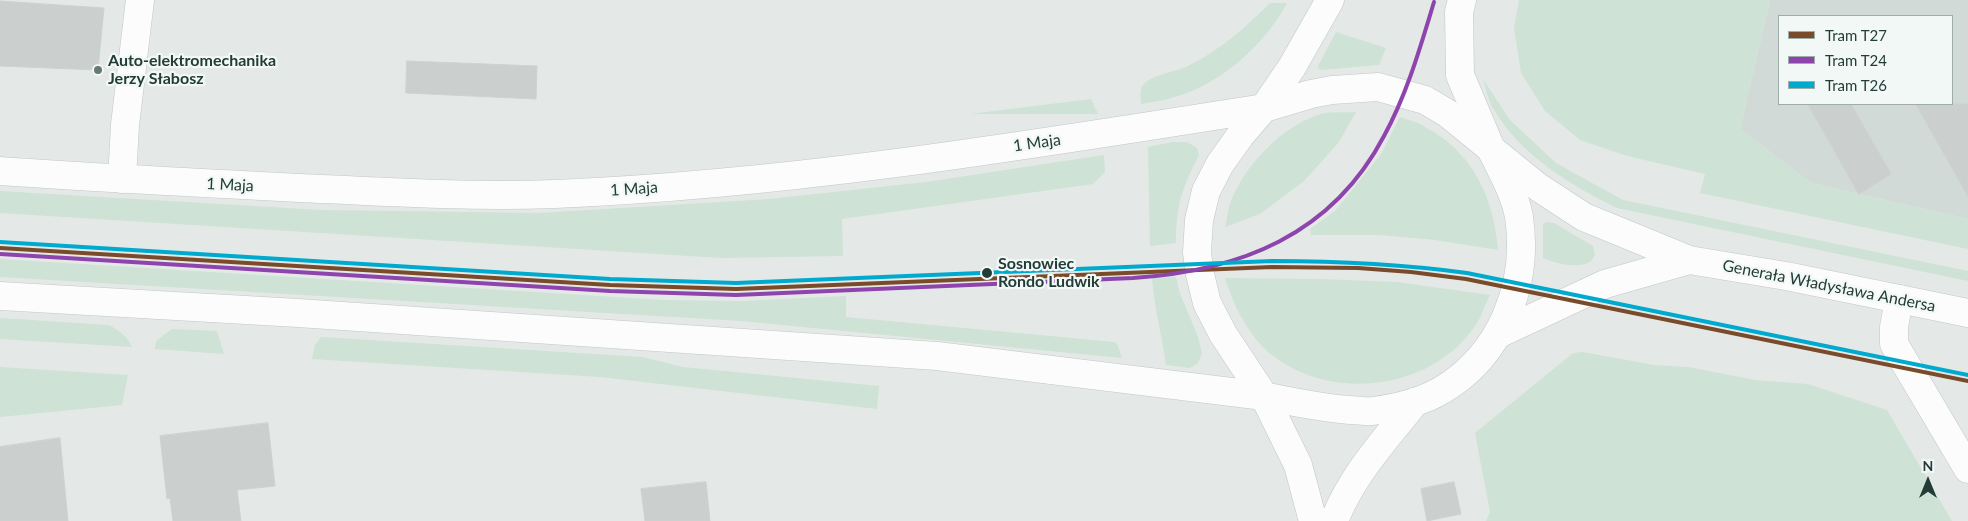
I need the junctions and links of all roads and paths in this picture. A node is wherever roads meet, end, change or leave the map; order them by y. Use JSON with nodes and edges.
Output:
{"nodes":[{"id":1,"x":140,"y":0,"type":"edge"},
{"id":2,"x":1330,"y":0,"type":"edge"},
{"id":3,"x":1462,"y":0,"type":"edge"},
{"id":4,"x":1264,"y":108,"type":"junction"},
{"id":5,"x":1492,"y":151,"type":"junction"},
{"id":6,"x":0,"y":172,"type":"edge"},
{"id":7,"x":122,"y":179,"type":"junction"},
{"id":8,"x":1689,"y":260,"type":"junction"},
{"id":9,"x":0,"y":296,"type":"edge"},
{"id":10,"x":1899,"y":299,"type":"junction"},
{"id":11,"x":1968,"y":314,"type":"edge"},
{"id":12,"x":1498,"y":334,"type":"junction"},
{"id":13,"x":1264,"y":396,"type":"junction"},
{"id":14,"x":1415,"y":402,"type":"junction"},
{"id":15,"x":1968,"y":469,"type":"edge"},
{"id":16,"x":1313,"y":521,"type":"edge"},
{"id":17,"x":1334,"y":521,"type":"edge"}],
"edges":[{"from":1,"to":7,"type":"main road"},
{"from":2,"to":4,"type":"main road"},
{"from":3,"to":5,"type":"main road"},
{"from":4,"to":5,"type":"main road","name":"1 Maja"},
{"from":4,"to":7,"type":"main road","name":"1 Maja"},
{"from":4,"to":13,"type":"main road"},
{"from":5,"to":8,"type":"main road","name":"Generała Władysława Andersa"},
{"from":5,"to":12,"type":"main road"},
{"from":6,"to":7,"type":"main road","name":"1 Maja"},
{"from":8,"to":10,"type":"main road","name":"Generała Władysława Andersa"},
{"from":8,"to":12,"type":"main road","name":"Generała Władysława Andersa"},
{"from":9,"to":13,"type":"main road"},
{"from":10,"to":11,"type":"main road","name":"Generała Władysława Andersa"},
{"from":10,"to":15,"type":"main road"},
{"from":12,"to":14,"type":"main road"},
{"from":13,"to":14,"type":"main road"},
{"from":13,"to":16,"type":"main road"},
{"from":14,"to":17,"type":"main road"}]}
